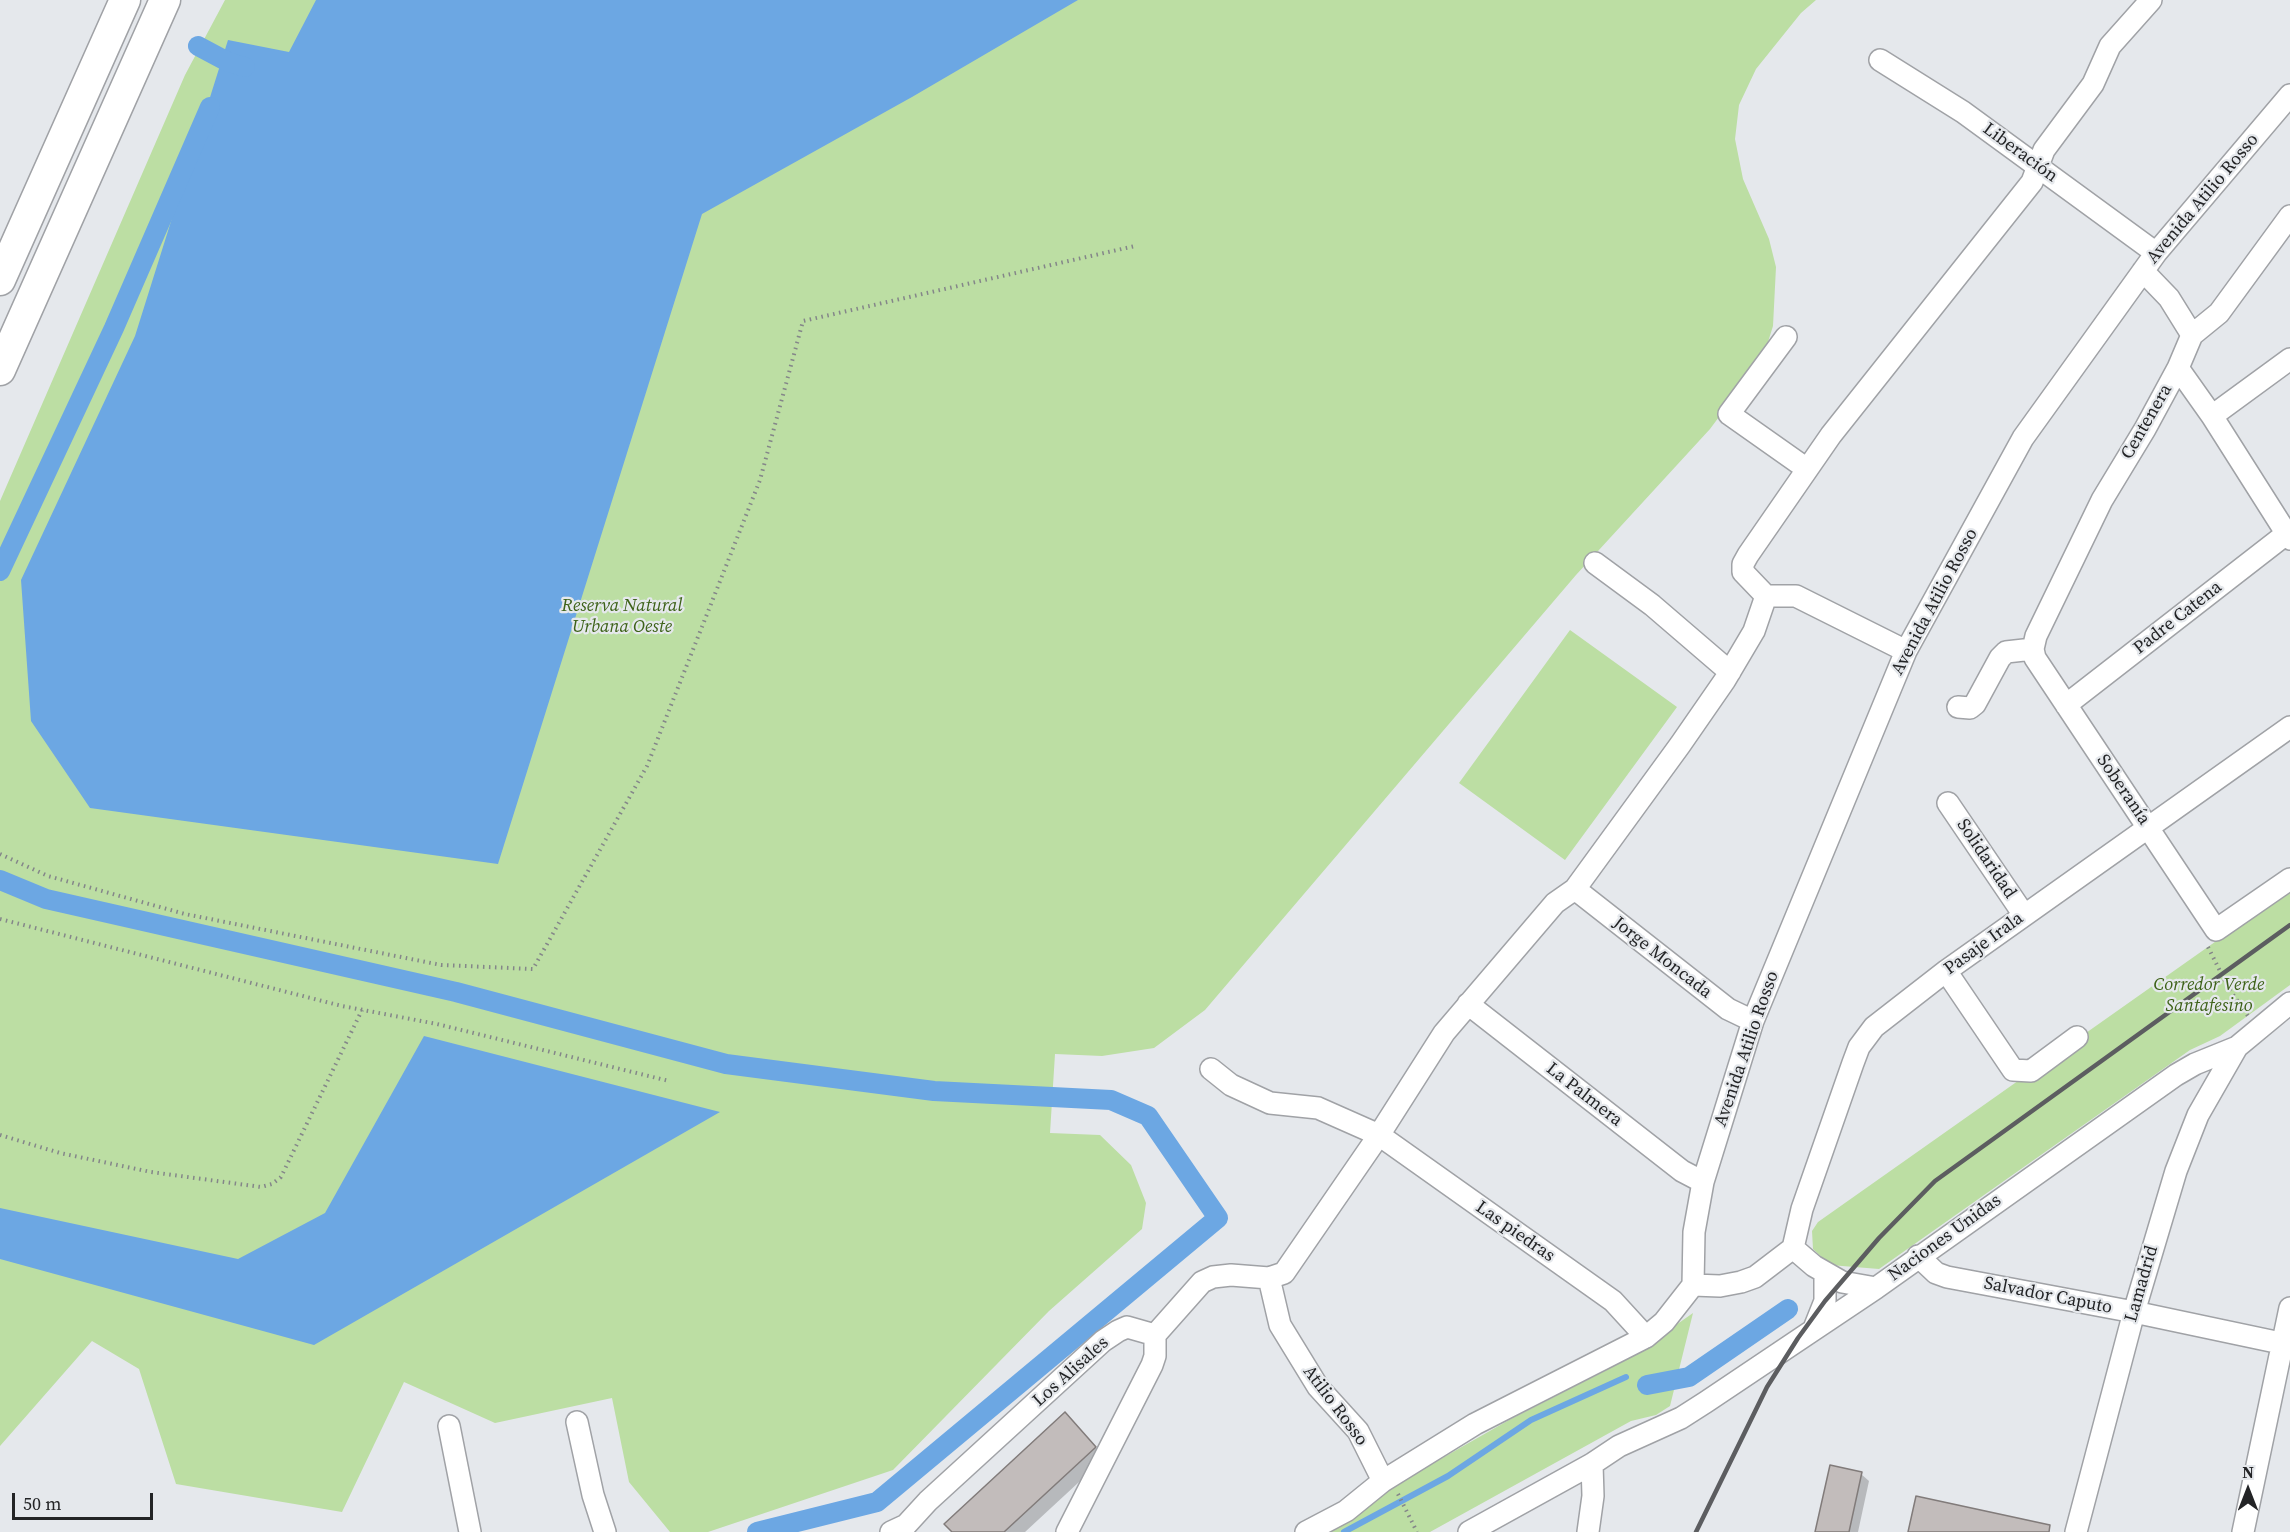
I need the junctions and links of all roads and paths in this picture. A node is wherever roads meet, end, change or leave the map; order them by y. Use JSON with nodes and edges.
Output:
{"nodes":[{"id":1,"x":111,"y":0,"type":"edge"},
{"id":2,"x":125,"y":0,"type":"edge"},
{"id":3,"x":165,"y":0,"type":"edge"},
{"id":4,"x":179,"y":0,"type":"edge"},
{"id":5,"x":2151,"y":0,"type":"edge"},
{"id":6,"x":1880,"y":60,"type":"dead end"},
{"id":7,"x":2290,"y":95,"type":"edge"},
{"id":8,"x":2038,"y":166,"type":"junction"},
{"id":9,"x":39,"y":190,"type":"junction"},
{"id":10,"x":70,"y":212,"type":"junction"},
{"id":11,"x":2290,"y":216,"type":"edge"},
{"id":12,"x":1134,"y":246,"type":"dead end"},
{"id":13,"x":2156,"y":253,"type":"junction"},
{"id":14,"x":2143,"y":271,"type":"junction"},
{"id":15,"x":0,"y":280,"type":"edge"},
{"id":16,"x":2192,"y":335,"type":"junction"},
{"id":17,"x":1786,"y":337,"type":"dead end"},
{"id":18,"x":2290,"y":359,"type":"edge"},
{"id":19,"x":2178,"y":368,"type":"junction"},
{"id":20,"x":0,"y":370,"type":"edge"},
{"id":21,"x":2212,"y":416,"type":"junction"},
{"id":22,"x":1808,"y":469,"type":"junction"},
{"id":23,"x":2289,"y":535,"type":"edge"},
{"id":24,"x":1594,"y":563,"type":"dead end"},
{"id":25,"x":1766,"y":596,"type":"junction"},
{"id":26,"x":2033,"y":649,"type":"junction"},
{"id":27,"x":1906,"y":651,"type":"junction"},
{"id":28,"x":1730,"y":672,"type":"junction"},
{"id":29,"x":2066,"y":705,"type":"junction"},
{"id":30,"x":1958,"y":707,"type":"dead end"},
{"id":31,"x":2290,"y":727,"type":"edge"},
{"id":32,"x":1948,"y":803,"type":"dead end"},
{"id":33,"x":2149,"y":828,"type":"junction"},
{"id":34,"x":0,"y":854,"type":"edge"},
{"id":35,"x":2290,"y":879,"type":"edge"},
{"id":36,"x":1575,"y":889,"type":"junction"},
{"id":37,"x":2024,"y":915,"type":"junction"},
{"id":38,"x":0,"y":920,"type":"edge"},
{"id":39,"x":2216,"y":930,"type":"junction"},
{"id":40,"x":1946,"y":971,"type":"junction"},
{"id":41,"x":2290,"y":1003,"type":"edge"},
{"id":42,"x":1468,"y":1004,"type":"junction"},
{"id":43,"x":2240,"y":1006,"type":"dead end"},
{"id":44,"x":362,"y":1010,"type":"junction"},
{"id":45,"x":1753,"y":1021,"type":"junction"},
{"id":46,"x":2077,"y":1037,"type":"dead end"},
{"id":47,"x":2237,"y":1047,"type":"junction"},
{"id":48,"x":1211,"y":1068,"type":"dead end"},
{"id":49,"x":669,"y":1081,"type":"dead end"},
{"id":50,"x":0,"y":1135,"type":"edge"},
{"id":51,"x":1379,"y":1135,"type":"junction"},
{"id":52,"x":1703,"y":1182,"type":"junction"},
{"id":53,"x":1793,"y":1248,"type":"junction"},
{"id":54,"x":1918,"y":1256,"type":"junction"},
{"id":55,"x":1825,"y":1274,"type":"junction"},
{"id":56,"x":1269,"y":1278,"type":"junction"},
{"id":57,"x":1693,"y":1285,"type":"junction"},
{"id":58,"x":1876,"y":1288,"type":"junction"},
{"id":59,"x":2290,"y":1308,"type":"edge"},
{"id":60,"x":2134,"y":1312,"type":"junction"},
{"id":61,"x":1815,"y":1326,"type":"junction"},
{"id":62,"x":1155,"y":1335,"type":"junction"},
{"id":63,"x":1646,"y":1337,"type":"junction"},
{"id":64,"x":2287,"y":1344,"type":"edge"},
{"id":65,"x":577,"y":1422,"type":"dead end"},
{"id":66,"x":448,"y":1426,"type":"dead end"},
{"id":67,"x":1592,"y":1464,"type":"junction"},
{"id":68,"x":1390,"y":1487,"type":"junction"},
{"id":69,"x":902,"y":1530,"type":"edge"},
{"id":70,"x":470,"y":1532,"type":"edge"},
{"id":71,"x":605,"y":1532,"type":"edge"},
{"id":72,"x":1067,"y":1532,"type":"edge"},
{"id":73,"x":1306,"y":1532,"type":"edge"},
{"id":74,"x":1417,"y":1532,"type":"edge"},
{"id":75,"x":1469,"y":1532,"type":"edge"},
{"id":76,"x":1588,"y":1532,"type":"edge"},
{"id":77,"x":2076,"y":1532,"type":"edge"},
{"id":78,"x":2243,"y":1532,"type":"edge"}],
"edges":[{"from":1,"to":9,"type":"highway"},
{"from":2,"to":9,"type":"highway"},
{"from":3,"to":10,"type":"highway"},
{"from":4,"to":10,"type":"highway"},
{"from":5,"to":8,"type":"street"},
{"from":6,"to":8,"type":"street","name":"Liberación"},
{"from":7,"to":13,"type":"street","name":"Avenida Atilio Rosso"},
{"from":8,"to":13,"type":"street","name":"Liberación"},
{"from":8,"to":22,"type":"street"},
{"from":9,"to":15,"type":"highway"},
{"from":10,"to":20,"type":"highway"},
{"from":11,"to":16,"type":"street","name":"Centenera"},
{"from":12,"to":34,"type":"path"},
{"from":13,"to":14,"type":"street","name":"Avenida Atilio Rosso"},
{"from":14,"to":16,"type":"street"},
{"from":14,"to":27,"type":"street","name":"Avenida Atilio Rosso"},
{"from":16,"to":19,"type":"street","name":"Centenera"},
{"from":17,"to":22,"type":"street"},
{"from":18,"to":21,"type":"street"},
{"from":19,"to":21,"type":"street"},
{"from":19,"to":26,"type":"street","name":"Centenera"},
{"from":21,"to":23,"type":"street"},
{"from":22,"to":25,"type":"street"},
{"from":23,"to":29,"type":"street","name":"Padre Catena"},
{"from":24,"to":28,"type":"street"},
{"from":25,"to":27,"type":"street"},
{"from":25,"to":28,"type":"street"},
{"from":26,"to":29,"type":"street","name":"Soberanía"},
{"from":26,"to":30,"type":"street"},
{"from":27,"to":45,"type":"street","name":"Avenida Atilio Rosso"},
{"from":28,"to":36,"type":"street"},
{"from":29,"to":33,"type":"street","name":"Soberanía"},
{"from":31,"to":33,"type":"street","name":"Pasaje Irala"},
{"from":32,"to":37,"type":"street","name":"Solidaridad"},
{"from":33,"to":37,"type":"street","name":"Pasaje Irala"},
{"from":33,"to":39,"type":"street","name":"Soberanía"},
{"from":35,"to":39,"type":"street"},
{"from":36,"to":42,"type":"street"},
{"from":36,"to":45,"type":"street","name":"Jorge Moncada"},
{"from":37,"to":40,"type":"street","name":"Pasaje Irala"},
{"from":38,"to":44,"type":"path"},
{"from":39,"to":43,"type":"path"},
{"from":40,"to":46,"type":"street"},
{"from":40,"to":53,"type":"street","name":"Pasaje Irala"},
{"from":41,"to":47,"type":"street","name":"Naciones Unidas"},
{"from":42,"to":51,"type":"street"},
{"from":42,"to":52,"type":"street","name":"La Palmera"},
{"from":44,"to":49,"type":"path"},
{"from":44,"to":50,"type":"path"},
{"from":45,"to":52,"type":"street","name":"Avenida Atilio Rosso"},
{"from":47,"to":54,"type":"street","name":"Naciones Unidas"},
{"from":47,"to":60,"type":"street","name":"Lamadrid"},
{"from":48,"to":51,"type":"street","name":"Las piedras"},
{"from":51,"to":56,"type":"street"},
{"from":51,"to":63,"type":"street","name":"Las piedras"},
{"from":52,"to":57,"type":"street","name":"Avenida Atilio Rosso"},
{"from":53,"to":55,"type":"street"},
{"from":53,"to":57,"type":"street"},
{"from":54,"to":58,"type":"street","name":"Naciones Unidas"},
{"from":54,"to":60,"type":"street","name":"Salvador Caputo"},
{"from":55,"to":58,"type":"street"},
{"from":55,"to":61,"type":"street"},
{"from":56,"to":62,"type":"street"},
{"from":56,"to":68,"type":"street","name":"Atilio Rosso"},
{"from":57,"to":63,"type":"street"},
{"from":58,"to":61,"type":"street","name":"Naciones Unidas"},
{"from":59,"to":64,"type":"street"},
{"from":60,"to":64,"type":"street","name":"Salvador Caputo"},
{"from":60,"to":77,"type":"street","name":"Lamadrid"},
{"from":61,"to":67,"type":"street","name":"Naciones Unidas"},
{"from":62,"to":69,"type":"street","name":"Los Alisales"},
{"from":62,"to":72,"type":"street"},
{"from":63,"to":68,"type":"street"},
{"from":64,"to":78,"type":"street"},
{"from":65,"to":71,"type":"street"},
{"from":66,"to":70,"type":"street"},
{"from":67,"to":75,"type":"street","name":"Naciones Unidas"},
{"from":67,"to":76,"type":"street"},
{"from":68,"to":73,"type":"street"},
{"from":68,"to":74,"type":"path"}]}
